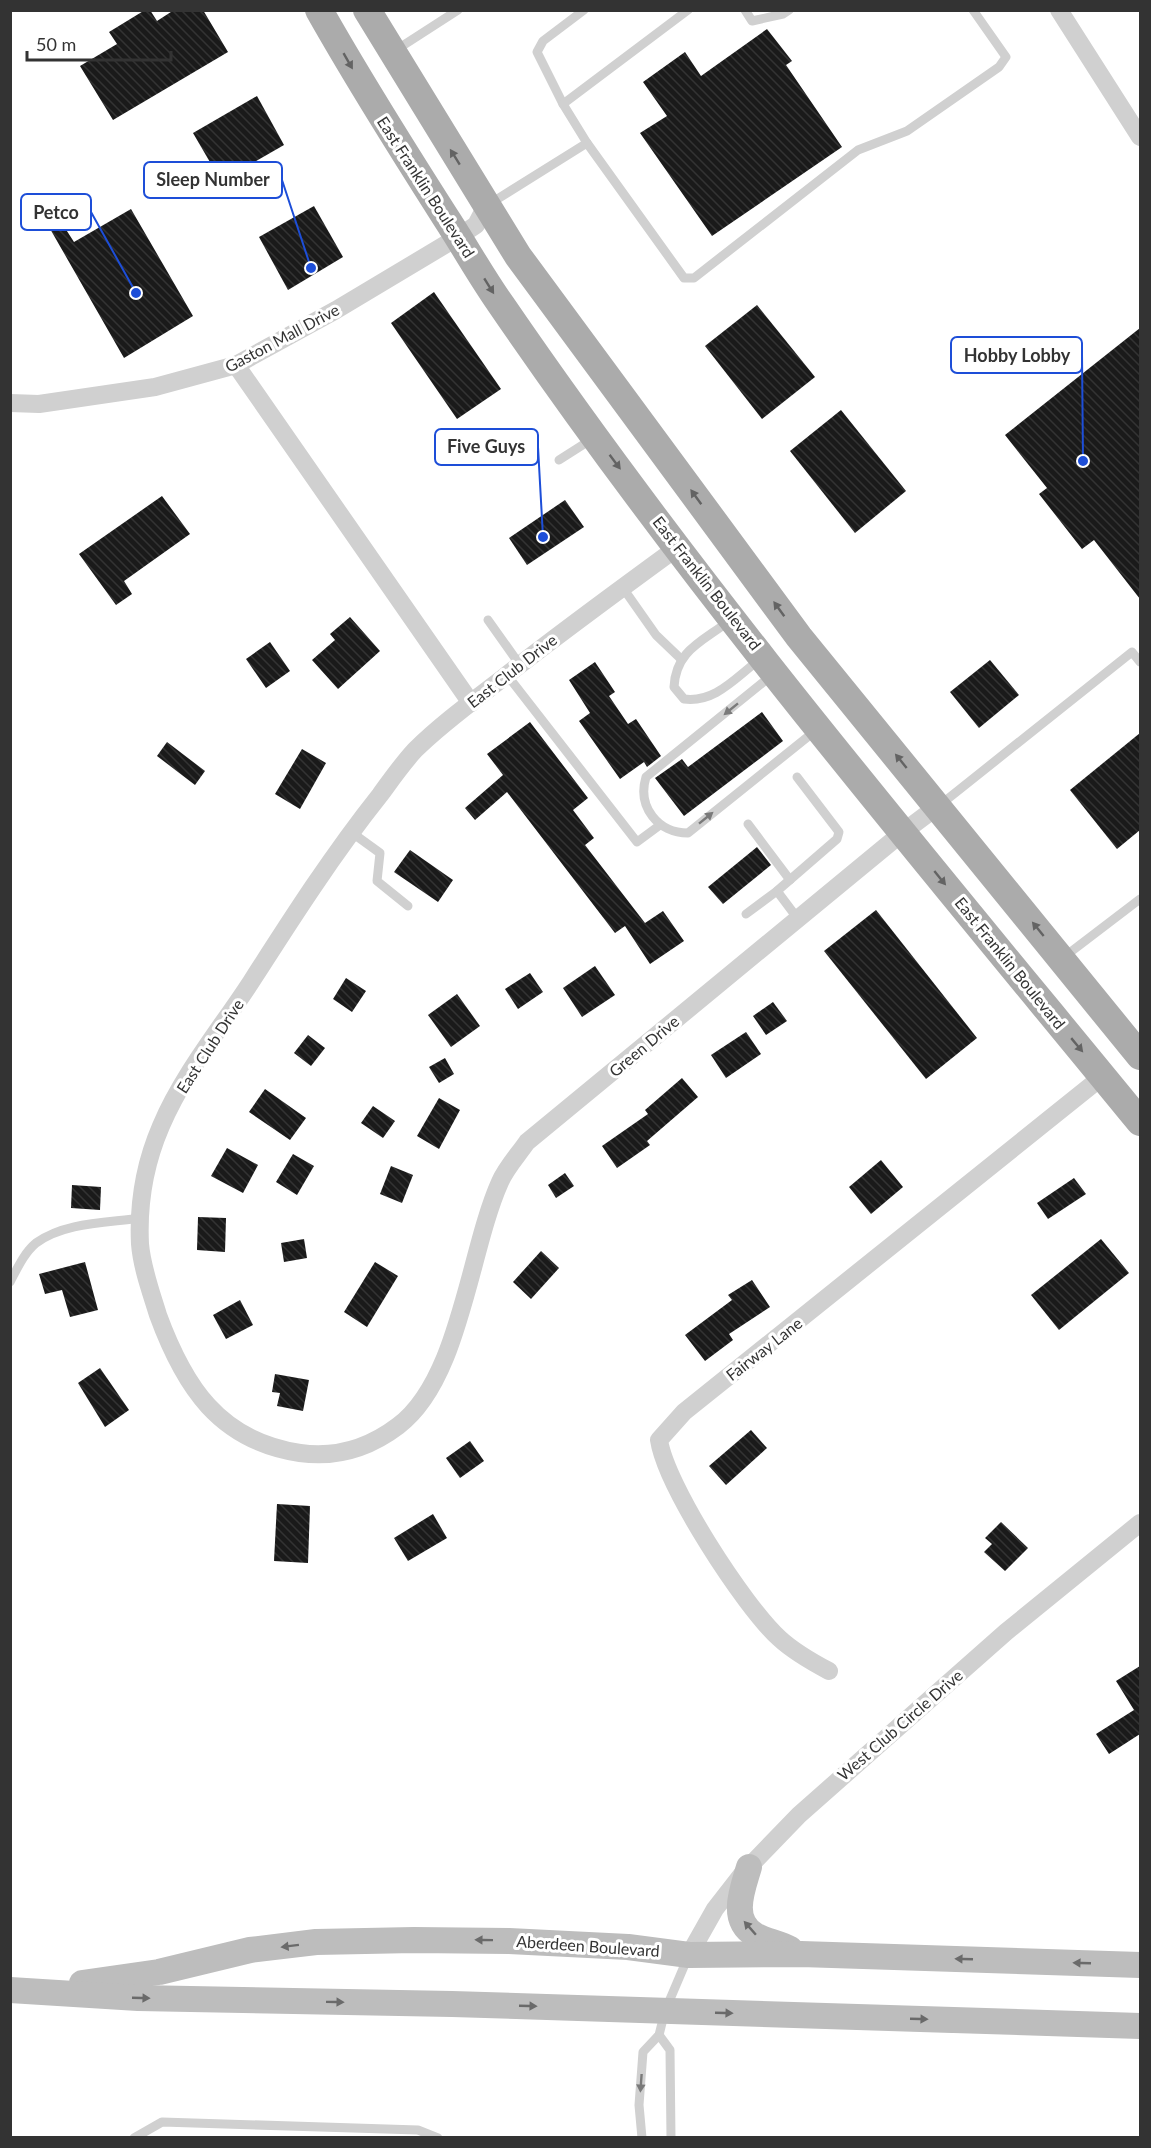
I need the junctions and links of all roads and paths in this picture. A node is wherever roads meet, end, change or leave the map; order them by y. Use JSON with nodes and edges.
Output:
{"nodes":[{"id":1,"x":319,"y":10,"type":"edge"},
{"id":2,"x":367,"y":10,"type":"edge"},
{"id":3,"x":458,"y":10,"type":"edge"},
{"id":4,"x":584,"y":10,"type":"edge"},
{"id":5,"x":688,"y":10,"type":"edge"},
{"id":6,"x":745,"y":10,"type":"edge"},
{"id":7,"x":789,"y":10,"type":"edge"},
{"id":8,"x":973,"y":10,"type":"edge"},
{"id":9,"x":1059,"y":10,"type":"edge"},
{"id":10,"x":392,"y":53,"type":"junction"},
{"id":11,"x":563,"y":104,"type":"junction"},
{"id":12,"x":1140,"y":137,"type":"edge"},
{"id":13,"x":587,"y":143,"type":"junction"},
{"id":14,"x":486,"y":206,"type":"junction"},
{"id":15,"x":458,"y":237,"type":"junction"},
{"id":16,"x":236,"y":365,"type":"junction"},
{"id":17,"x":10,"y":403,"type":"edge"},
{"id":18,"x":596,"y":437,"type":"junction"},
{"id":19,"x":559,"y":460,"type":"dead end"},
{"id":20,"x":678,"y":547,"type":"junction"},
{"id":21,"x":623,"y":588,"type":"junction"},
{"id":22,"x":733,"y":617,"type":"junction"},
{"id":23,"x":488,"y":620,"type":"dead end"},
{"id":24,"x":680,"y":658,"type":"junction"},
{"id":25,"x":1140,"y":662,"type":"edge"},
{"id":26,"x":770,"y":664,"type":"junction"},
{"id":27,"x":513,"y":670,"type":"junction"},
{"id":28,"x":471,"y":703,"type":"junction"},
{"id":29,"x":820,"y":727,"type":"junction"},
{"id":30,"x":797,"y":777,"type":"dead end"},
{"id":31,"x":938,"y":807,"type":"junction"},
{"id":32,"x":748,"y":824,"type":"dead end"},
{"id":33,"x":660,"y":825,"type":"junction"},
{"id":34,"x":351,"y":832,"type":"junction"},
{"id":35,"x":902,"y":833,"type":"junction"},
{"id":36,"x":790,"y":880,"type":"junction"},
{"id":37,"x":777,"y":891,"type":"junction"},
{"id":38,"x":1140,"y":898,"type":"edge"},
{"id":39,"x":408,"y":906,"type":"dead end"},
{"id":40,"x":746,"y":914,"type":"dead end"},
{"id":41,"x":798,"y":919,"type":"junction"},
{"id":42,"x":1062,"y":958,"type":"junction"},
{"id":43,"x":1140,"y":1056,"type":"edge"},
{"id":44,"x":1103,"y":1076,"type":"junction"},
{"id":45,"x":1140,"y":1122,"type":"edge"},
{"id":46,"x":141,"y":1218,"type":"junction"},
{"id":47,"x":10,"y":1282,"type":"edge"},
{"id":48,"x":447,"y":1353,"type":"joint"},
{"id":49,"x":1140,"y":1523,"type":"edge"},
{"id":50,"x":829,"y":1671,"type":"dead end"},
{"id":51,"x":749,"y":1867,"type":"junction"},
{"id":52,"x":801,"y":1954,"type":"junction"},
{"id":53,"x":689,"y":1955,"type":"junction"},
{"id":54,"x":1140,"y":1965,"type":"edge"},
{"id":55,"x":10,"y":1990,"type":"edge"},
{"id":56,"x":40,"y":1992,"type":"junction"},
{"id":57,"x":662,"y":2023,"type":"junction"},
{"id":58,"x":1140,"y":2026,"type":"edge"},
{"id":59,"x":134,"y":2138,"type":"edge"},
{"id":60,"x":438,"y":2138,"type":"edge"},
{"id":61,"x":642,"y":2138,"type":"edge"},
{"id":62,"x":671,"y":2138,"type":"edge"}],
"edges":[{"from":1,"to":15,"type":"main road","name":"East Franklin Boulevard","one_way":true},
{"from":2,"to":10,"type":"main road"},
{"from":3,"to":10,"type":"lane"},
{"from":4,"to":11,"type":"lane"},
{"from":5,"to":11,"type":"lane"},
{"from":6,"to":7,"type":"lane"},
{"from":8,"to":13,"type":"lane"},
{"from":9,"to":12,"type":"street"},
{"from":14,"to":10,"type":"main road","one_way":true},
{"from":11,"to":13,"type":"lane"},
{"from":13,"to":14,"type":"lane"},
{"from":14,"to":15,"type":"street","name":"Gaston Mall Drive"},
{"from":31,"to":14,"type":"main road","one_way":true},
{"from":15,"to":16,"type":"street","name":"Gaston Mall Drive"},
{"from":15,"to":18,"type":"main road","name":"East Franklin Boulevard","one_way":true},
{"from":16,"to":17,"type":"street","name":"Gaston Mall Drive"},
{"from":16,"to":28,"type":"street"},
{"from":18,"to":19,"type":"lane"},
{"from":18,"to":20,"type":"main road","name":"East Franklin Boulevard","one_way":true},
{"from":20,"to":21,"type":"street","name":"East Club Drive"},
{"from":20,"to":22,"type":"main road","name":"East Franklin Boulevard"},
{"from":21,"to":24,"type":"lane"},
{"from":21,"to":27,"type":"street","name":"East Club Drive"},
{"from":22,"to":24,"type":"lane"},
{"from":22,"to":26,"type":"main road","name":"East Franklin Boulevard"},
{"from":23,"to":27,"type":"lane"},
{"from":24,"to":26,"type":"lane"},
{"from":25,"to":31,"type":"lane"},
{"from":26,"to":29,"type":"main road","name":"East Franklin Boulevard"},
{"from":26,"to":33,"type":"lane","one_way":true},
{"from":27,"to":28,"type":"street","name":"East Club Drive"},
{"from":27,"to":33,"type":"lane"},
{"from":28,"to":34,"type":"street","name":"East Club Drive"},
{"from":33,"to":29,"type":"lane","one_way":true},
{"from":29,"to":35,"type":"main road","name":"East Franklin Boulevard"},
{"from":30,"to":36,"type":"lane"},
{"from":31,"to":35,"type":"street","name":"Green Drive"},
{"from":42,"to":31,"type":"main road","one_way":true},
{"from":32,"to":36,"type":"lane"},
{"from":34,"to":39,"type":"lane"},
{"from":34,"to":46,"type":"street","name":"East Club Drive"},
{"from":35,"to":41,"type":"street","name":"Green Drive"},
{"from":35,"to":44,"type":"main road","name":"East Franklin Boulevard","one_way":true},
{"from":36,"to":37,"type":"lane"},
{"from":37,"to":40,"type":"lane"},
{"from":37,"to":41,"type":"lane"},
{"from":38,"to":42,"type":"lane"},
{"from":41,"to":48,"type":"street","name":"Green Drive"},
{"from":42,"to":43,"type":"main road"},
{"from":44,"to":45,"type":"main road","name":"East Franklin Boulevard"},
{"from":44,"to":50,"type":"street","name":"Fairway Lane"},
{"from":46,"to":47,"type":"lane"},
{"from":46,"to":48,"type":"street","name":"East Club Drive"},
{"from":49,"to":51,"type":"street","name":"West Club Circle Drive"},
{"from":52,"to":51,"type":"main road","one_way":true},
{"from":51,"to":53,"type":"street","name":"West Club Circle Drive"},
{"from":52,"to":53,"type":"main road","name":"Aberdeen Boulevard"},
{"from":54,"to":52,"type":"main road","name":"Aberdeen Boulevard","one_way":true},
{"from":53,"to":56,"type":"main road","name":"Aberdeen Boulevard","one_way":true},
{"from":53,"to":57,"type":"lane"},
{"from":55,"to":56,"type":"main road","name":"Aberdeen Boulevard"},
{"from":56,"to":57,"type":"main road","name":"Aberdeen Boulevard","one_way":true},
{"from":57,"to":58,"type":"main road","name":"Aberdeen Boulevard","one_way":true},
{"from":57,"to":61,"type":"lane","one_way":true},
{"from":57,"to":62,"type":"lane"},
{"from":59,"to":60,"type":"lane"}]}
